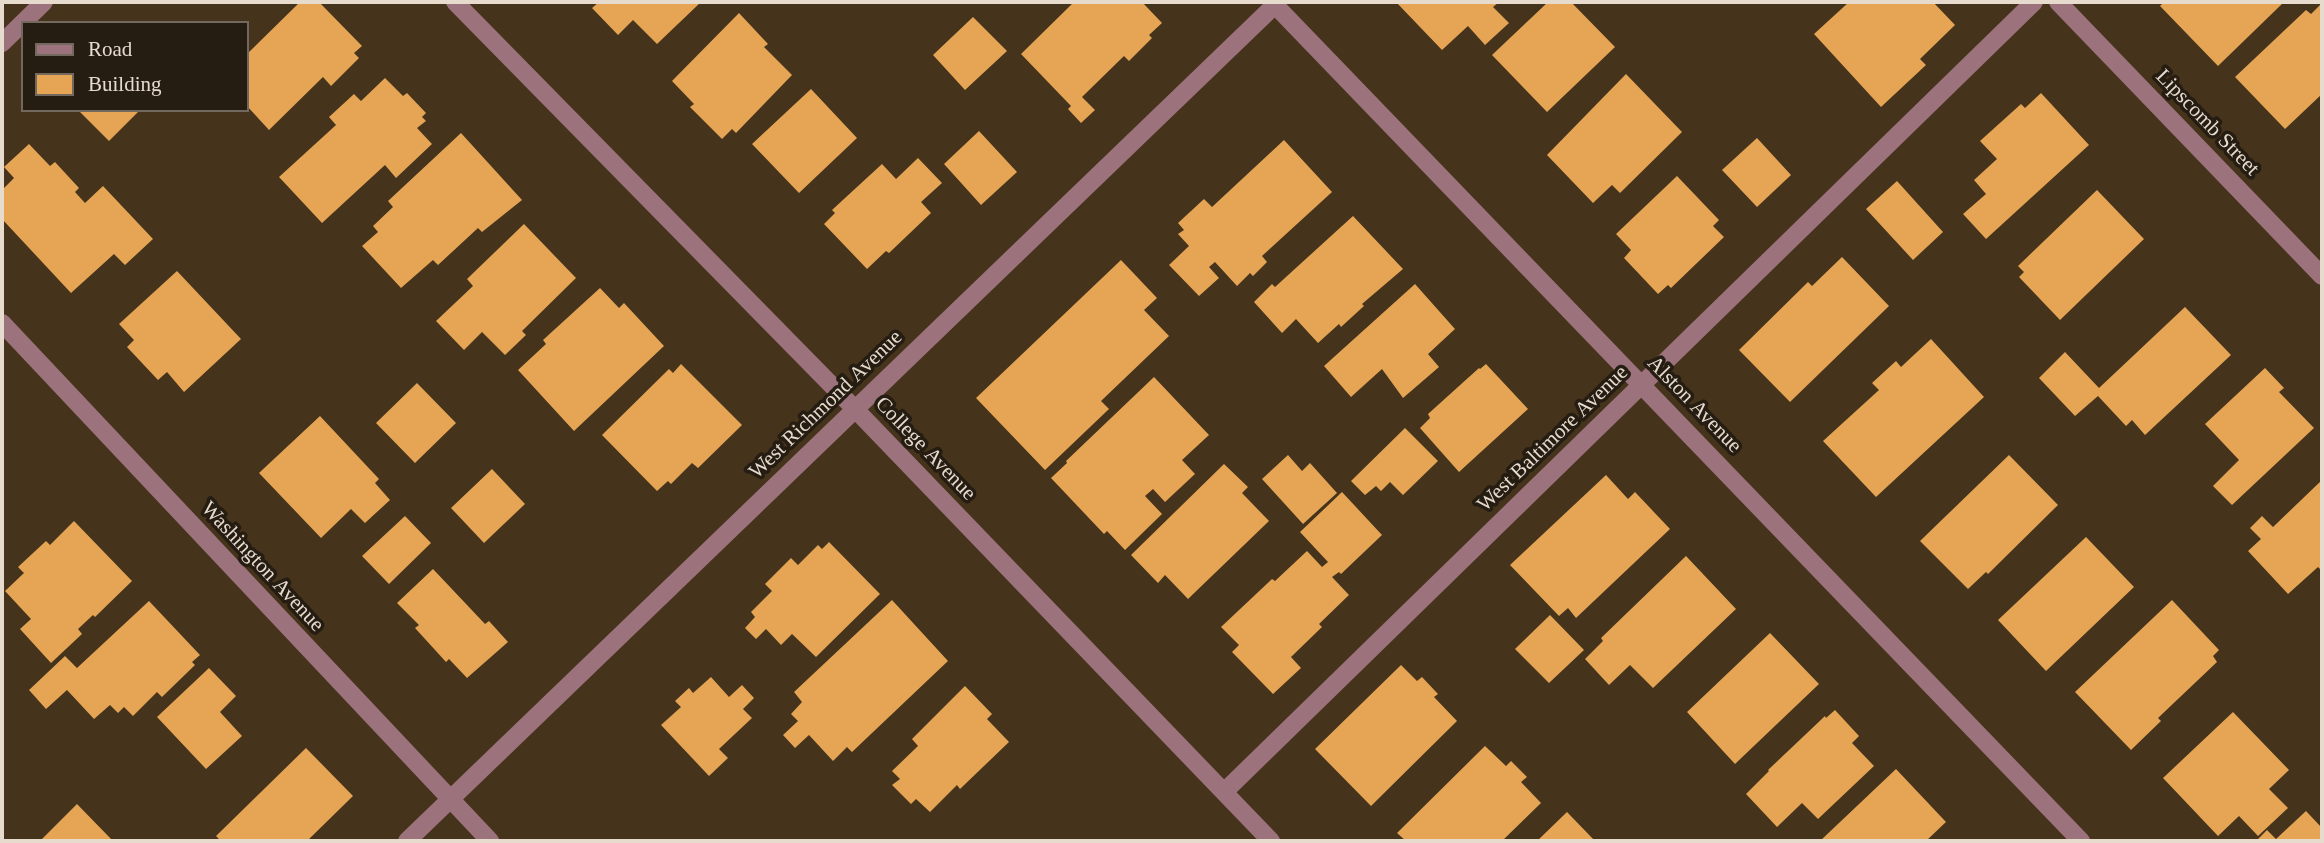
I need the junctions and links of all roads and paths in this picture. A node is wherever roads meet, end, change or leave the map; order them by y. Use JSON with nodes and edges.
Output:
{"nodes":[{"id":1,"x":44,"y":2,"type":"edge"},
{"id":2,"x":455,"y":2,"type":"edge"},
{"id":3,"x":2034,"y":2,"type":"edge"},
{"id":4,"x":1275,"y":3,"type":"edge"},
{"id":5,"x":2064,"y":4,"type":"edge"},
{"id":6,"x":25,"y":21,"type":"edge"},
{"id":7,"x":21,"y":24,"type":"edge"},
{"id":8,"x":2,"y":43,"type":"edge"},
{"id":9,"x":2322,"y":276,"type":"edge"},
{"id":10,"x":2,"y":323,"type":"edge"},
{"id":11,"x":1643,"y":384,"type":"junction"},
{"id":12,"x":855,"y":409,"type":"junction"},
{"id":13,"x":1224,"y":792,"type":"junction"},
{"id":14,"x":450,"y":800,"type":"junction"},
{"id":15,"x":407,"y":841,"type":"edge"},
{"id":16,"x":490,"y":841,"type":"edge"},
{"id":17,"x":1271,"y":841,"type":"edge"},
{"id":18,"x":2081,"y":841,"type":"edge"}],
"edges":[{"from":1,"to":6,"type":"street"},
{"from":2,"to":12,"type":"street","name":"College Avenue"},
{"from":3,"to":11,"type":"street","name":"West Baltimore Avenue"},
{"from":4,"to":11,"type":"street","name":"Alston Avenue"},
{"from":4,"to":12,"type":"street","name":"West Richmond Avenue"},
{"from":5,"to":9,"type":"street","name":"Lipscomb Street"},
{"from":7,"to":8,"type":"street"},
{"from":10,"to":14,"type":"street","name":"Washington Avenue"},
{"from":11,"to":13,"type":"street","name":"West Baltimore Avenue"},
{"from":11,"to":18,"type":"street","name":"Alston Avenue"},
{"from":12,"to":13,"type":"street","name":"College Avenue"},
{"from":12,"to":14,"type":"street","name":"West Richmond Avenue"},
{"from":13,"to":17,"type":"street","name":"College Avenue"},
{"from":14,"to":15,"type":"street","name":"West Richmond Avenue"},
{"from":14,"to":16,"type":"street","name":"Washington Avenue"}]}
